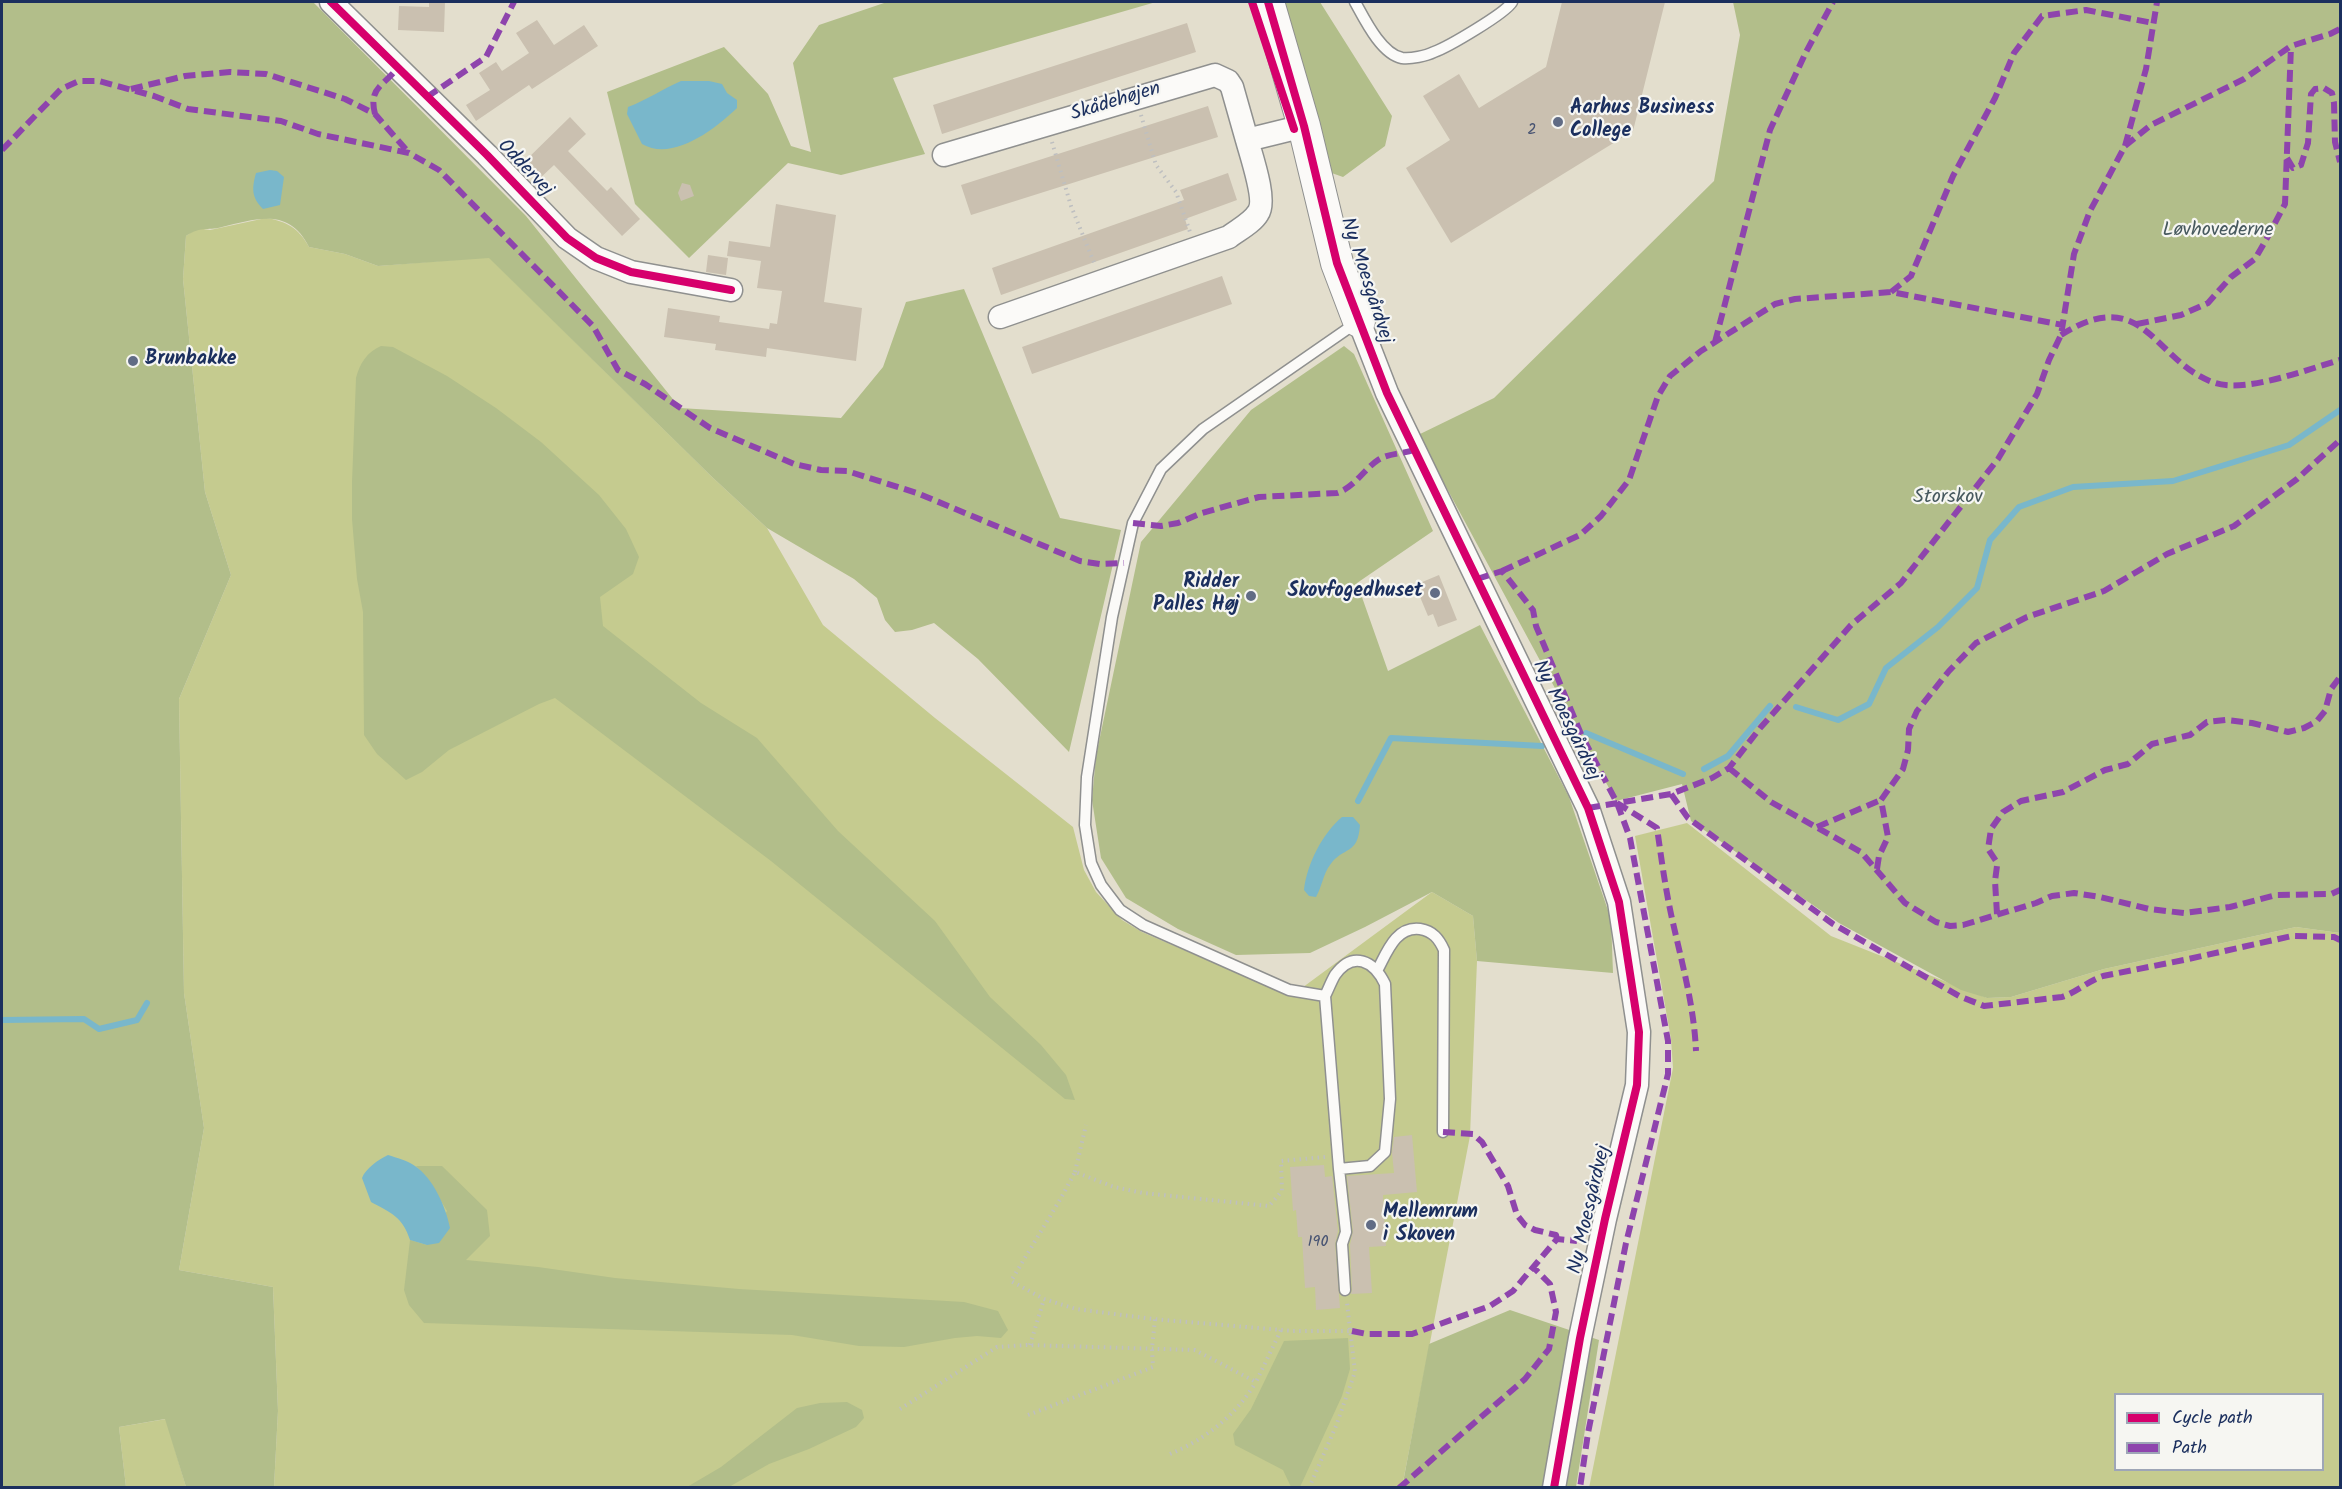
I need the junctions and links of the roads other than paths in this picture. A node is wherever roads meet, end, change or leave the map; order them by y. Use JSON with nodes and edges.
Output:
{"nodes":[{"id":1,"x":331,"y":2,"type":"edge"},
{"id":2,"x":1268,"y":2,"type":"edge"},
{"id":3,"x":1355,"y":2,"type":"edge"},
{"id":4,"x":1512,"y":2,"type":"edge"},
{"id":5,"x":1304,"y":126,"type":"junction"},
{"id":6,"x":1247,"y":140,"type":"junction"},
{"id":7,"x":944,"y":155,"type":"dead end"},
{"id":8,"x":731,"y":290,"type":"dead end"},
{"id":9,"x":1000,"y":317,"type":"dead end"},
{"id":10,"x":1359,"y":321,"type":"junction"},
{"id":11,"x":1378,"y":969,"type":"junction"},
{"id":12,"x":1325,"y":996,"type":"junction"},
{"id":13,"x":1443,"y":1132,"type":"dead end"},
{"id":14,"x":1339,"y":1169,"type":"junction"},
{"id":15,"x":1345,"y":1290,"type":"road end"},
{"id":16,"x":1554,"y":1488,"type":"edge"}],
"edges":[{"from":1,"to":8,"type":"street","name":"Oddervej"},
{"from":2,"to":5,"type":"street","name":"Ny Moesgårdvej"},
{"from":3,"to":4,"type":"lane"},
{"from":5,"to":6,"type":"street"},
{"from":5,"to":10,"type":"street","name":"Ny Moesgårdvej"},
{"from":6,"to":7,"type":"street","name":"Skådehøjen"},
{"from":6,"to":9,"type":"street","name":"Skådehøjen"},
{"from":10,"to":12,"type":"lane"},
{"from":10,"to":16,"type":"street","name":"Ny Moesgårdvej"},
{"from":11,"to":12,"type":"lane"},
{"from":11,"to":13,"type":"lane"},
{"from":11,"to":14,"type":"lane"},
{"from":12,"to":14,"type":"lane"},
{"from":14,"to":15,"type":"lane"}]}
